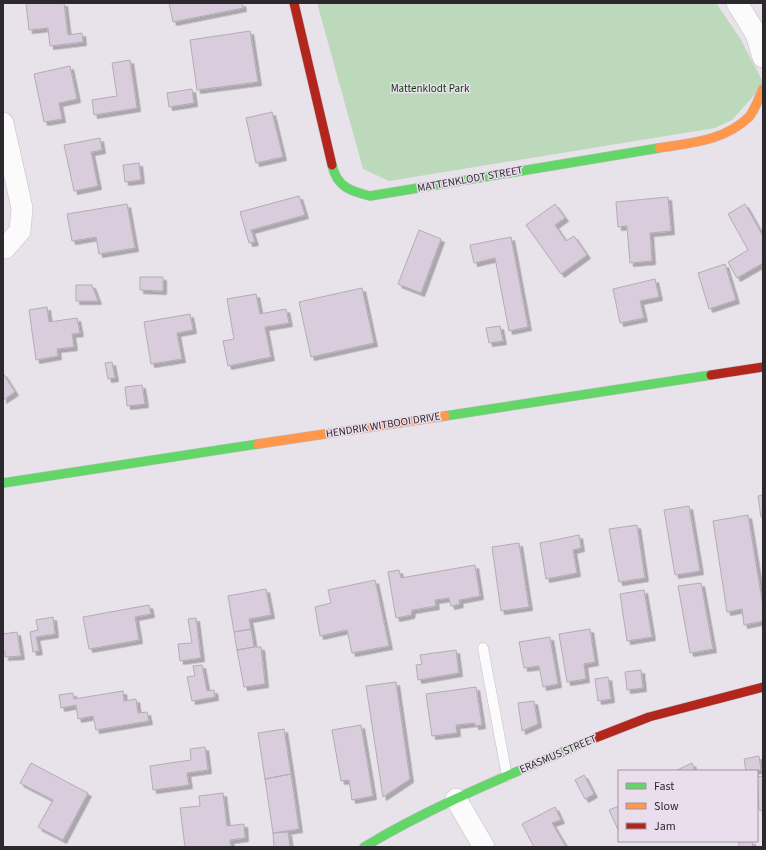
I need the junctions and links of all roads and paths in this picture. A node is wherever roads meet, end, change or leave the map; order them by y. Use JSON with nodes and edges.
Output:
{"nodes":[{"id":1,"x":294,"y":3,"type":"edge"},
{"id":2,"x":737,"y":3,"type":"edge"},
{"id":3,"x":763,"y":57,"type":"edge"},
{"id":4,"x":763,"y":89,"type":"edge"},
{"id":5,"x":3,"y":123,"type":"edge"},
{"id":6,"x":3,"y":248,"type":"edge"},
{"id":7,"x":763,"y":367,"type":"edge"},
{"id":8,"x":3,"y":483,"type":"edge"},
{"id":9,"x":483,"y":648,"type":"dead end"},
{"id":10,"x":763,"y":687,"type":"edge"},
{"id":11,"x":507,"y":776,"type":"junction"},
{"id":12,"x":456,"y":799,"type":"junction"},
{"id":13,"x":364,"y":847,"type":"edge"},
{"id":14,"x":484,"y":847,"type":"edge"}],
"edges":[{"from":1,"to":4,"type":"street","name":"MATTENKLODT STREET"},
{"from":2,"to":3,"type":"street"},
{"from":5,"to":6,"type":"street"},
{"from":7,"to":8,"type":"street","name":"HENDRIK WITBOOI DRIVE"},
{"from":9,"to":11,"type":"lane"},
{"from":10,"to":11,"type":"street","name":"ERASMUS STREET"},
{"from":11,"to":12,"type":"street","name":"ERASMUS STREET"},
{"from":12,"to":13,"type":"street","name":"ERASMUS STREET"},
{"from":12,"to":14,"type":"street"}]}
